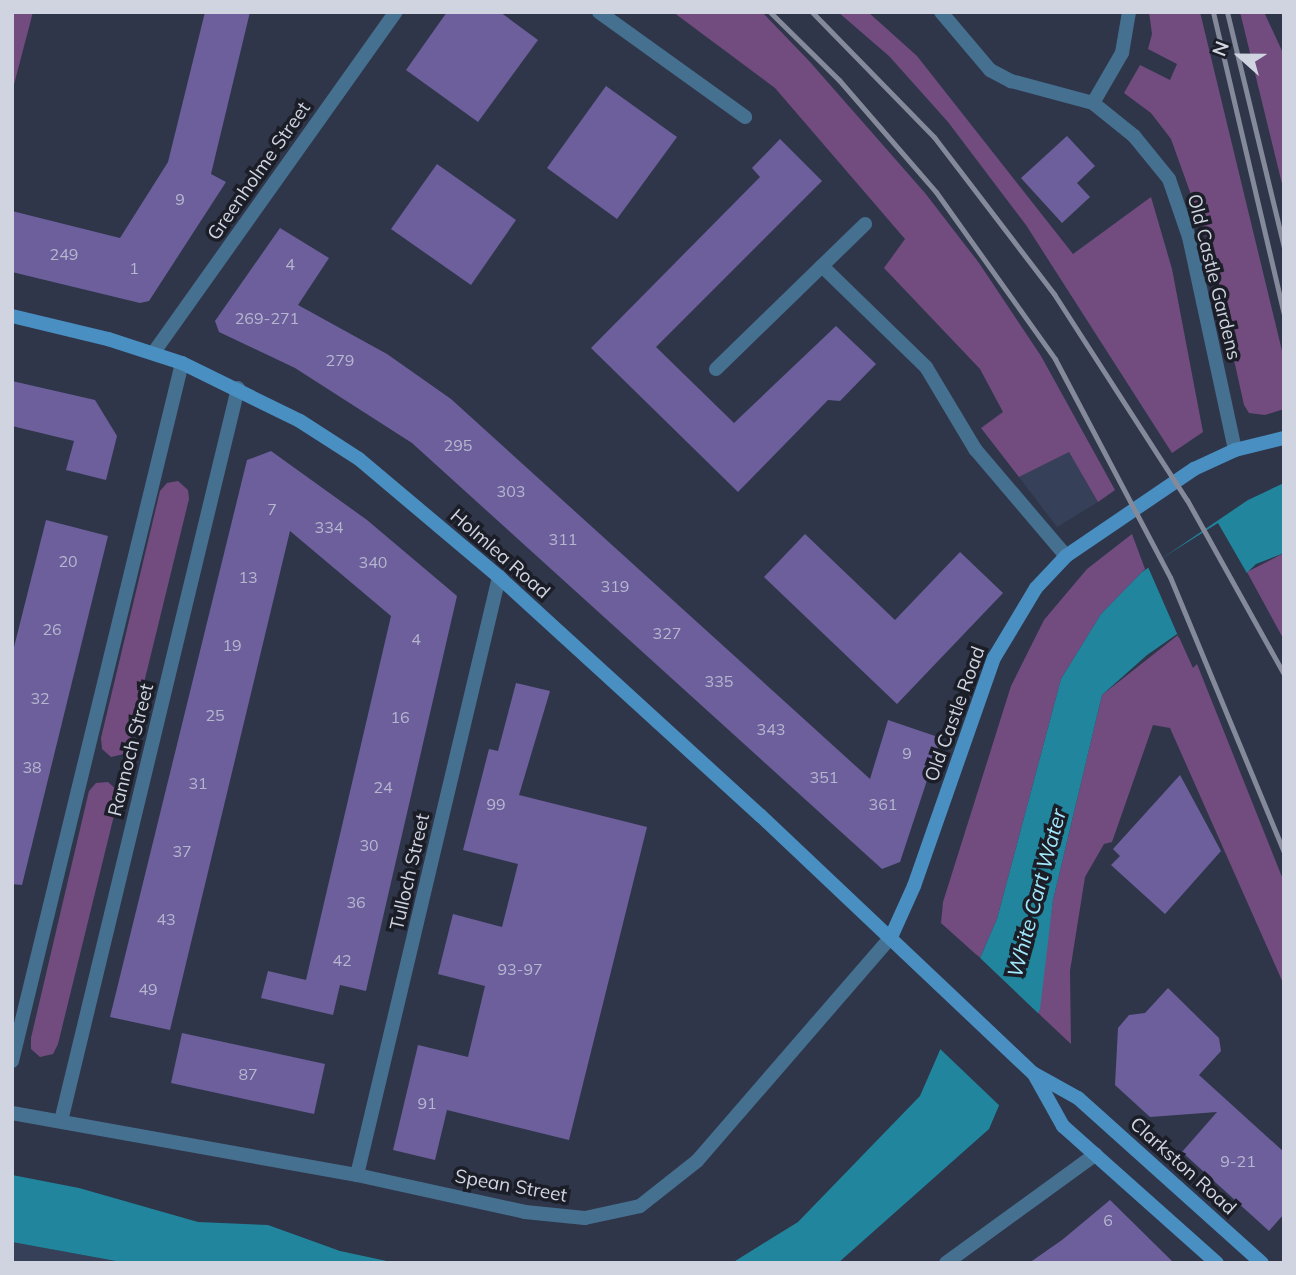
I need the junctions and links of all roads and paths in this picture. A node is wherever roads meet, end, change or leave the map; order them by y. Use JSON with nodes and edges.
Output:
{"nodes":[{"id":1,"x":396,"y":12,"type":"edge"},
{"id":2,"x":599,"y":12,"type":"edge"},
{"id":3,"x":941,"y":12,"type":"edge"},
{"id":4,"x":1129,"y":12,"type":"edge"},
{"id":5,"x":1093,"y":103,"type":"junction"},
{"id":6,"x":745,"y":117,"type":"dead end"},
{"id":7,"x":865,"y":224,"type":"dead end"},
{"id":8,"x":822,"y":266,"type":"junction"},
{"id":9,"x":12,"y":316,"type":"edge"},
{"id":10,"x":154,"y":352,"type":"junction"},
{"id":11,"x":182,"y":363,"type":"junction"},
{"id":12,"x":716,"y":369,"type":"dead end"},
{"id":13,"x":238,"y":388,"type":"junction"},
{"id":14,"x":1284,"y":438,"type":"edge"},
{"id":15,"x":1235,"y":450,"type":"junction"},
{"id":16,"x":1066,"y":556,"type":"junction"},
{"id":17,"x":499,"y":577,"type":"junction"},
{"id":18,"x":891,"y":937,"type":"junction"},
{"id":19,"x":12,"y":1061,"type":"edge"},
{"id":20,"x":1033,"y":1073,"type":"junction"},
{"id":21,"x":12,"y":1113,"type":"edge"},
{"id":22,"x":61,"y":1121,"type":"junction"},
{"id":23,"x":1096,"y":1154,"type":"junction"},
{"id":24,"x":357,"y":1175,"type":"junction"},
{"id":25,"x":946,"y":1263,"type":"edge"},
{"id":26,"x":1217,"y":1263,"type":"edge"},
{"id":27,"x":1262,"y":1263,"type":"edge"}],
"edges":[{"from":1,"to":10,"type":"street","name":"Greenholme Street"},
{"from":2,"to":6,"type":"street"},
{"from":3,"to":5,"type":"street","name":"Old Castle Gardens"},
{"from":4,"to":5,"type":"street"},
{"from":5,"to":15,"type":"street","name":"Old Castle Gardens"},
{"from":7,"to":8,"type":"street"},
{"from":8,"to":12,"type":"street"},
{"from":8,"to":16,"type":"street"},
{"from":9,"to":10,"type":"main road","name":"Holmlea Road"},
{"from":10,"to":11,"type":"main road","name":"Holmlea Road"},
{"from":11,"to":13,"type":"main road","name":"Holmlea Road"},
{"from":11,"to":19,"type":"street"},
{"from":13,"to":17,"type":"main road","name":"Holmlea Road"},
{"from":13,"to":22,"type":"street","name":"Rannoch Street"},
{"from":14,"to":15,"type":"main road","name":"Old Castle Road"},
{"from":15,"to":16,"type":"main road","name":"Old Castle Road"},
{"from":16,"to":18,"type":"main road","name":"Old Castle Road"},
{"from":17,"to":18,"type":"main road","name":"Holmlea Road"},
{"from":17,"to":24,"type":"street","name":"Tulloch Street"},
{"from":18,"to":20,"type":"main road","name":"Holmlea Road"},
{"from":18,"to":24,"type":"street","name":"Spean Street"},
{"from":20,"to":23,"type":"main road"},
{"from":20,"to":27,"type":"main road","name":"Clarkston Road"},
{"from":21,"to":22,"type":"street","name":"Spean Street"},
{"from":22,"to":24,"type":"street","name":"Spean Street"},
{"from":23,"to":25,"type":"street"},
{"from":23,"to":26,"type":"main road"}]}
